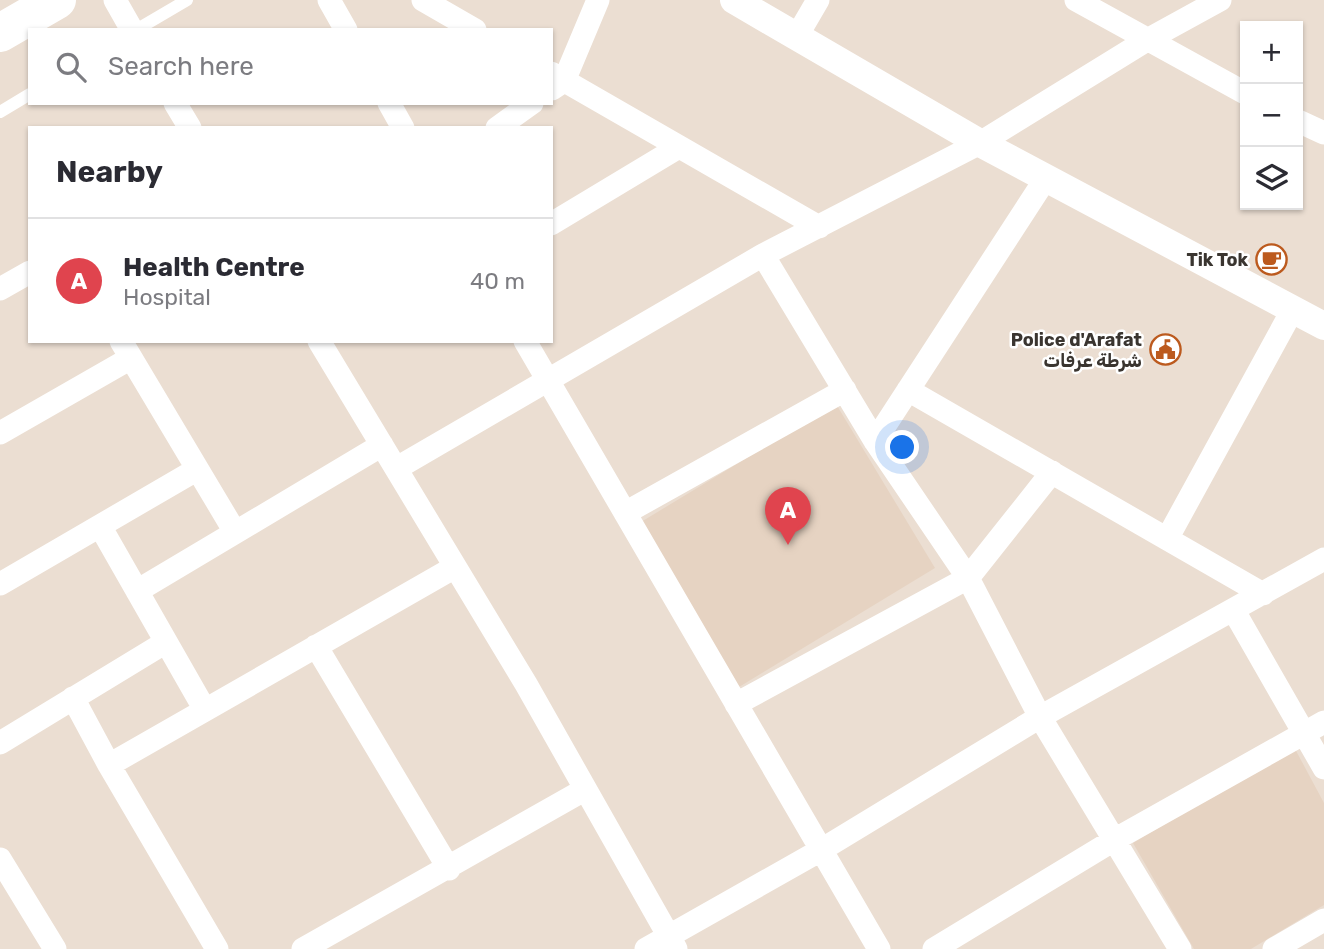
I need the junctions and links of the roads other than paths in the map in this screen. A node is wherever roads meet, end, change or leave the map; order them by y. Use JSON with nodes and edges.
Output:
{"nodes":[{"id":1,"x":57,"y":0,"type":"edge"},
{"id":2,"x":115,"y":0,"type":"edge"},
{"id":3,"x":187,"y":0,"type":"edge"},
{"id":4,"x":328,"y":0,"type":"edge"},
{"id":5,"x":423,"y":0,"type":"edge"},
{"id":6,"x":598,"y":0,"type":"edge"},
{"id":7,"x":734,"y":0,"type":"edge"},
{"id":8,"x":818,"y":0,"type":"edge"},
{"id":9,"x":1076,"y":0,"type":"edge"},
{"id":10,"x":1220,"y":0,"type":"edge"},
{"id":11,"x":133,"y":28,"type":"edge"},
{"id":12,"x":138,"y":28,"type":"edge"},
{"id":13,"x":345,"y":28,"type":"edge"},
{"id":14,"x":472,"y":28,"type":"edge"},
{"id":15,"x":0,"y":33,"type":"edge"},
{"id":16,"x":797,"y":36,"type":"junction"},
{"id":17,"x":1147,"y":40,"type":"junction"},
{"id":18,"x":556,"y":81,"type":"edge"},
{"id":19,"x":1240,"y":90,"type":"edge"},
{"id":20,"x":28,"y":95,"type":"edge"},
{"id":21,"x":176,"y":105,"type":"edge"},
{"id":22,"x":390,"y":105,"type":"edge"},
{"id":23,"x":529,"y":105,"type":"edge"},
{"id":24,"x":1324,"y":110,"type":"edge"},
{"id":25,"x":0,"y":112,"type":"edge"},
{"id":26,"x":1303,"y":120,"type":"edge"},
{"id":27,"x":1303,"y":124,"type":"edge"},
{"id":28,"x":189,"y":126,"type":"edge"},
{"id":29,"x":402,"y":126,"type":"edge"},
{"id":30,"x":500,"y":126,"type":"edge"},
{"id":31,"x":1324,"y":134,"type":"edge"},
{"id":32,"x":980,"y":143,"type":"junction"},
{"id":33,"x":679,"y":147,"type":"junction"},
{"id":34,"x":1046,"y":178,"type":"junction"},
{"id":35,"x":553,"y":223,"type":"edge"},
{"id":36,"x":819,"y":227,"type":"junction"},
{"id":37,"x":763,"y":255,"type":"junction"},
{"id":38,"x":28,"y":273,"type":"edge"},
{"id":39,"x":0,"y":289,"type":"edge"},
{"id":40,"x":1293,"y":309,"type":"junction"},
{"id":41,"x":1324,"y":326,"type":"edge"},
{"id":42,"x":319,"y":343,"type":"edge"},
{"id":43,"x":527,"y":343,"type":"edge"},
{"id":44,"x":126,"y":350,"type":"edge"},
{"id":45,"x":548,"y":380,"type":"junction"},
{"id":46,"x":845,"y":390,"type":"junction"},
{"id":47,"x":908,"y":390,"type":"junction"},
{"id":48,"x":0,"y":433,"type":"edge"},
{"id":49,"x":875,"y":441,"type":"junction"},
{"id":50,"x":382,"y":445,"type":"junction"},
{"id":51,"x":397,"y":468,"type":"junction"},
{"id":52,"x":196,"y":470,"type":"junction"},
{"id":53,"x":1052,"y":472,"type":"junction"},
{"id":54,"x":625,"y":513,"type":"junction"},
{"id":55,"x":100,"y":526,"type":"junction"},
{"id":56,"x":235,"y":532,"type":"junction"},
{"id":57,"x":1167,"y":539,"type":"junction"},
{"id":58,"x":1324,"y":559,"type":"edge"},
{"id":59,"x":455,"y":567,"type":"junction"},
{"id":60,"x":968,"y":578,"type":"junction"},
{"id":61,"x":0,"y":584,"type":"edge"},
{"id":62,"x":138,"y":591,"type":"junction"},
{"id":63,"x":1263,"y":594,"type":"junction"},
{"id":64,"x":1234,"y":611,"type":"junction"},
{"id":65,"x":166,"y":642,"type":"junction"},
{"id":66,"x":316,"y":646,"type":"junction"},
{"id":67,"x":73,"y":698,"type":"junction"},
{"id":68,"x":736,"y":704,"type":"junction"},
{"id":69,"x":205,"y":710,"type":"junction"},
{"id":70,"x":1040,"y":717,"type":"junction"},
{"id":71,"x":1315,"y":728,"type":"edge"},
{"id":72,"x":0,"y":743,"type":"edge"},
{"id":73,"x":109,"y":765,"type":"junction"},
{"id":74,"x":1324,"y":768,"type":"edge"},
{"id":75,"x":584,"y":790,"type":"junction"},
{"id":76,"x":1114,"y":840,"type":"junction"},
{"id":77,"x":821,"y":850,"type":"junction"},
{"id":78,"x":0,"y":859,"type":"edge"},
{"id":79,"x":449,"y":869,"type":"junction"},
{"id":80,"x":1324,"y":920,"type":"edge"},
{"id":81,"x":673,"y":943,"type":"edge"},
{"id":82,"x":1170,"y":946,"type":"edge"},
{"id":83,"x":55,"y":949,"type":"edge"},
{"id":84,"x":217,"y":949,"type":"edge"},
{"id":85,"x":303,"y":949,"type":"edge"},
{"id":86,"x":646,"y":949,"type":"edge"},
{"id":87,"x":879,"y":949,"type":"edge"},
{"id":88,"x":934,"y":949,"type":"edge"},
{"id":89,"x":1274,"y":949,"type":"edge"}],
"edges":[{"from":1,"to":15,"type":"highway"},
{"from":2,"to":11,"type":"street"},
{"from":3,"to":12,"type":"lane"},
{"from":4,"to":13,"type":"street"},
{"from":5,"to":14,"type":"street"},
{"from":6,"to":18,"type":"street"},
{"from":7,"to":16,"type":"street"},
{"from":8,"to":16,"type":"street"},
{"from":9,"to":17,"type":"street"},
{"from":10,"to":17,"type":"street"},
{"from":16,"to":32,"type":"street"},
{"from":17,"to":19,"type":"street"},
{"from":17,"to":32,"type":"street"},
{"from":18,"to":33,"type":"street"},
{"from":20,"to":25,"type":"lane"},
{"from":21,"to":28,"type":"street"},
{"from":22,"to":29,"type":"street"},
{"from":23,"to":30,"type":"street"},
{"from":24,"to":26,"type":"street"},
{"from":27,"to":31,"type":"street"},
{"from":32,"to":34,"type":"street"},
{"from":32,"to":36,"type":"street"},
{"from":33,"to":35,"type":"street"},
{"from":33,"to":36,"type":"street"},
{"from":34,"to":40,"type":"street"},
{"from":34,"to":47,"type":"street"},
{"from":36,"to":37,"type":"street"},
{"from":37,"to":45,"type":"street"},
{"from":37,"to":46,"type":"street"},
{"from":38,"to":39,"type":"street"},
{"from":40,"to":41,"type":"street"},
{"from":40,"to":57,"type":"street"},
{"from":42,"to":50,"type":"street"},
{"from":43,"to":45,"type":"street"},
{"from":44,"to":48,"type":"street"},
{"from":44,"to":52,"type":"street"},
{"from":45,"to":51,"type":"street"},
{"from":45,"to":54,"type":"street"},
{"from":46,"to":49,"type":"street"},
{"from":46,"to":54,"type":"street"},
{"from":47,"to":49,"type":"street"},
{"from":47,"to":53,"type":"street"},
{"from":49,"to":60,"type":"street"},
{"from":50,"to":51,"type":"street"},
{"from":50,"to":56,"type":"street"},
{"from":51,"to":59,"type":"street"},
{"from":52,"to":55,"type":"street"},
{"from":52,"to":56,"type":"street"},
{"from":53,"to":57,"type":"street"},
{"from":53,"to":60,"type":"street"},
{"from":54,"to":68,"type":"street"},
{"from":55,"to":61,"type":"street"},
{"from":55,"to":62,"type":"street"},
{"from":56,"to":62,"type":"street"},
{"from":57,"to":63,"type":"street"},
{"from":58,"to":63,"type":"street"},
{"from":59,"to":66,"type":"street"},
{"from":59,"to":75,"type":"street"},
{"from":60,"to":68,"type":"street"},
{"from":60,"to":70,"type":"street"},
{"from":62,"to":65,"type":"street"},
{"from":63,"to":64,"type":"street"},
{"from":64,"to":70,"type":"street"},
{"from":64,"to":71,"type":"street"},
{"from":65,"to":67,"type":"street"},
{"from":65,"to":69,"type":"street"},
{"from":66,"to":69,"type":"street"},
{"from":66,"to":79,"type":"street"},
{"from":67,"to":72,"type":"street"},
{"from":67,"to":73,"type":"street"},
{"from":68,"to":77,"type":"street"},
{"from":69,"to":73,"type":"street"},
{"from":70,"to":76,"type":"street"},
{"from":70,"to":77,"type":"street"},
{"from":71,"to":74,"type":"street"},
{"from":71,"to":76,"type":"street"},
{"from":73,"to":84,"type":"street"},
{"from":75,"to":79,"type":"street"},
{"from":75,"to":81,"type":"street"},
{"from":76,"to":82,"type":"street"},
{"from":76,"to":88,"type":"street"},
{"from":77,"to":81,"type":"street"},
{"from":77,"to":87,"type":"street"},
{"from":78,"to":83,"type":"street"},
{"from":79,"to":85,"type":"street"},
{"from":80,"to":89,"type":"street"},
{"from":81,"to":86,"type":"street"}]}
